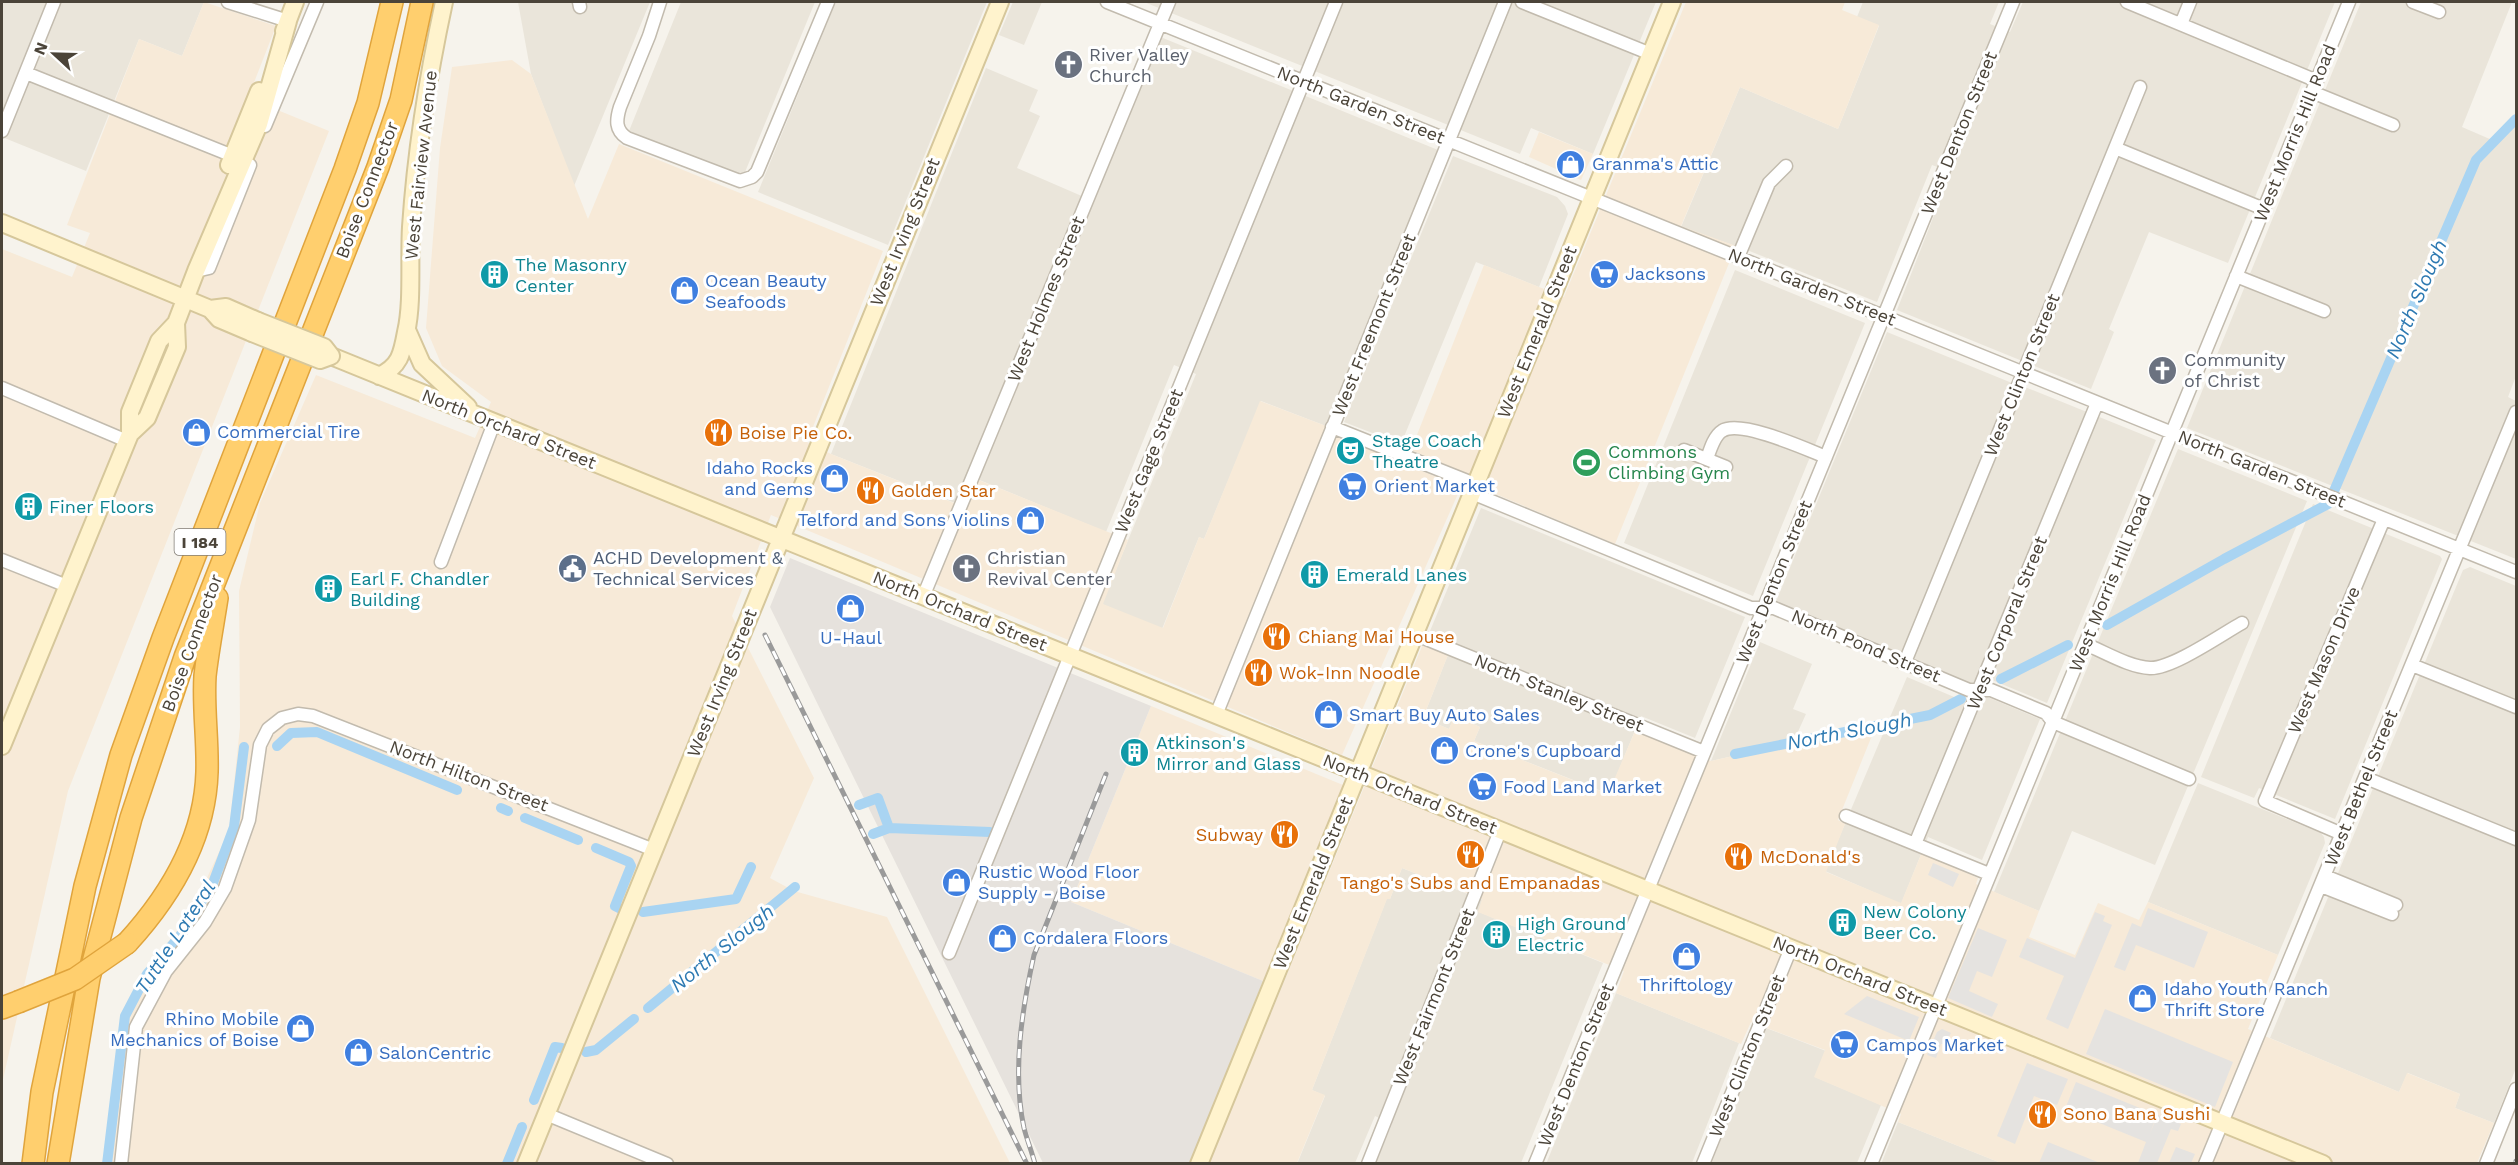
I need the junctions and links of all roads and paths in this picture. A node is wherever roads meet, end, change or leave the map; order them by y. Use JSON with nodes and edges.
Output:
{"nodes":[{"id":1,"x":54,"y":2,"type":"edge"},
{"id":2,"x":228,"y":2,"type":"edge"},
{"id":3,"x":295,"y":2,"type":"edge"},
{"id":4,"x":317,"y":2,"type":"edge"},
{"id":5,"x":392,"y":2,"type":"edge"},
{"id":6,"x":422,"y":2,"type":"edge"},
{"id":7,"x":444,"y":2,"type":"edge"},
{"id":8,"x":660,"y":2,"type":"edge"},
{"id":9,"x":828,"y":2,"type":"edge"},
{"id":10,"x":999,"y":2,"type":"edge"},
{"id":11,"x":1107,"y":2,"type":"edge"},
{"id":12,"x":1169,"y":2,"type":"edge"},
{"id":13,"x":1336,"y":2,"type":"edge"},
{"id":14,"x":1505,"y":2,"type":"edge"},
{"id":15,"x":1522,"y":2,"type":"edge"},
{"id":16,"x":1672,"y":2,"type":"edge"},
{"id":17,"x":2013,"y":2,"type":"edge"},
{"id":18,"x":2127,"y":2,"type":"edge"},
{"id":19,"x":2190,"y":2,"type":"edge"},
{"id":20,"x":2349,"y":2,"type":"edge"},
{"id":21,"x":2414,"y":2,"type":"edge"},
{"id":22,"x":2439,"y":12,"type":"dead end"},
{"id":23,"x":288,"y":21,"type":"junction"},
{"id":24,"x":1160,"y":23,"type":"junction"},
{"id":25,"x":2181,"y":24,"type":"junction"},
{"id":26,"x":1651,"y":54,"type":"junction"},
{"id":27,"x":26,"y":73,"type":"junction"},
{"id":28,"x":1304,"y":81,"type":"junction"},
{"id":29,"x":2314,"y":86,"type":"junction"},
{"id":30,"x":2139,"y":87,"type":"dead end"},
{"id":31,"x":2393,"y":125,"type":"dead end"},
{"id":32,"x":2,"y":131,"type":"edge"},
{"id":33,"x":1449,"y":140,"type":"junction"},
{"id":34,"x":2115,"y":148,"type":"junction"},
{"id":35,"x":233,"y":156,"type":"junction"},
{"id":36,"x":1786,"y":166,"type":"dead end"},
{"id":37,"x":1592,"y":198,"type":"junction"},
{"id":38,"x":2264,"y":209,"type":"junction"},
{"id":39,"x":2,"y":223,"type":"edge"},
{"id":40,"x":1738,"y":257,"type":"junction"},
{"id":41,"x":196,"y":271,"type":"junction"},
{"id":42,"x":2236,"y":276,"type":"junction"},
{"id":43,"x":185,"y":299,"type":"junction"},
{"id":44,"x":2324,"y":311,"type":"dead end"},
{"id":45,"x":1883,"y":316,"type":"junction"},
{"id":46,"x":407,"y":329,"type":"junction"},
{"id":47,"x":2023,"y":373,"type":"junction"},
{"id":48,"x":379,"y":376,"type":"junction"},
{"id":49,"x":2,"y":388,"type":"edge"},
{"id":50,"x":2097,"y":403,"type":"junction"},
{"id":51,"x":2517,"y":412,"type":"edge"},
{"id":52,"x":478,"y":416,"type":"junction"},
{"id":53,"x":494,"y":423,"type":"junction"},
{"id":54,"x":1332,"y":428,"type":"junction"},
{"id":55,"x":2172,"y":433,"type":"junction"},
{"id":56,"x":128,"y":438,"type":"junction"},
{"id":57,"x":1684,"y":450,"type":"dead end"},
{"id":58,"x":1826,"y":457,"type":"junction"},
{"id":59,"x":1707,"y":459,"type":"junction"},
{"id":60,"x":1726,"y":467,"type":"dead end"},
{"id":61,"x":1474,"y":489,"type":"junction"},
{"id":62,"x":2384,"y":519,"type":"junction"},
{"id":63,"x":781,"y":539,"type":"junction"},
{"id":64,"x":2460,"y":549,"type":"junction"},
{"id":65,"x":2,"y":560,"type":"edge"},
{"id":66,"x":222,"y":561,"type":"junction"},
{"id":67,"x":441,"y":562,"type":"dead end"},
{"id":68,"x":2517,"y":572,"type":"edge"},
{"id":69,"x":67,"y":586,"type":"junction"},
{"id":70,"x":923,"y":597,"type":"junction"},
{"id":71,"x":1763,"y":608,"type":"junction"},
{"id":72,"x":2242,"y":623,"type":"dead end"},
{"id":73,"x":1414,"y":634,"type":"junction"},
{"id":74,"x":2085,"y":644,"type":"junction"},
{"id":75,"x":1069,"y":656,"type":"junction"},
{"id":76,"x":1905,"y":662,"type":"junction"},
{"id":77,"x":2412,"y":664,"type":"junction"},
{"id":78,"x":1979,"y":690,"type":"junction"},
{"id":79,"x":2517,"y":707,"type":"edge"},
{"id":80,"x":1216,"y":715,"type":"junction"},
{"id":81,"x":2053,"y":722,"type":"junction"},
{"id":82,"x":3,"y":738,"type":"edge"},
{"id":83,"x":1704,"y":752,"type":"junction"},
{"id":84,"x":1358,"y":772,"type":"junction"},
{"id":85,"x":2366,"y":778,"type":"junction"},
{"id":86,"x":2189,"y":779,"type":"dead end"},
{"id":87,"x":1846,"y":816,"type":"dead end"},
{"id":88,"x":1500,"y":831,"type":"junction"},
{"id":89,"x":2342,"y":834,"type":"junction"},
{"id":90,"x":2517,"y":839,"type":"edge"},
{"id":91,"x":1915,"y":844,"type":"junction"},
{"id":92,"x":654,"y":850,"type":"junction"},
{"id":93,"x":1989,"y":873,"type":"junction"},
{"id":94,"x":2323,"y":881,"type":"junction"},
{"id":95,"x":1648,"y":890,"type":"junction"},
{"id":96,"x":2394,"y":910,"type":"dead end"},
{"id":97,"x":1791,"y":948,"type":"junction"},
{"id":98,"x":949,"y":953,"type":"dead end"},
{"id":99,"x":10,"y":1005,"type":"edge"},
{"id":100,"x":1935,"y":1007,"type":"junction"},
{"id":101,"x":2517,"y":1089,"type":"edge"},
{"id":102,"x":42,"y":1092,"type":"junction"},
{"id":103,"x":546,"y":1114,"type":"junction"},
{"id":104,"x":2222,"y":1122,"type":"junction"},
{"id":105,"x":59,"y":1159,"type":"edge"},
{"id":106,"x":21,"y":1164,"type":"edge"},
{"id":107,"x":33,"y":1164,"type":"edge"},
{"id":108,"x":121,"y":1164,"type":"edge"},
{"id":109,"x":526,"y":1164,"type":"edge"},
{"id":110,"x":667,"y":1164,"type":"edge"},
{"id":111,"x":1199,"y":1164,"type":"edge"},
{"id":112,"x":1368,"y":1164,"type":"edge"},
{"id":113,"x":1536,"y":1164,"type":"edge"},
{"id":114,"x":1702,"y":1164,"type":"edge"},
{"id":115,"x":1871,"y":1164,"type":"edge"},
{"id":116,"x":2205,"y":1164,"type":"edge"},
{"id":117,"x":2323,"y":1164,"type":"edge"},
{"id":118,"x":2486,"y":1164,"type":"edge"}],
"edges":[{"from":1,"to":27,"type":"street"},
{"from":2,"to":23,"type":"street"},
{"from":3,"to":23,"type":"main road"},
{"from":4,"to":41,"type":"street"},
{"from":5,"to":102,"type":"highway","name":"Boise Connector","number":"I 184"},
{"from":6,"to":66,"type":"highway","name":"Boise Connector","number":"I 184"},
{"from":7,"to":46,"type":"main road","name":"West Fairview Avenue"},
{"from":8,"to":9,"type":"street"},
{"from":10,"to":63,"type":"main road","name":"West Irving Street"},
{"from":11,"to":24,"type":"street","name":"North Garden Street"},
{"from":12,"to":24,"type":"street","name":"West Holmes Street"},
{"from":13,"to":28,"type":"street","name":"West Gage Street"},
{"from":14,"to":33,"type":"street","name":"West Freemont Street"},
{"from":15,"to":26,"type":"street"},
{"from":16,"to":26,"type":"main road","name":"West Emerald Street"},
{"from":17,"to":45,"type":"street","name":"West Denton Street"},
{"from":18,"to":25,"type":"street"},
{"from":19,"to":25,"type":"street"},
{"from":20,"to":29,"type":"street","name":"West Morris Hill Road"},
{"from":21,"to":22,"type":"street"},
{"from":23,"to":35,"type":"main road"},
{"from":23,"to":41,"type":"main road"},
{"from":24,"to":28,"type":"street","name":"North Garden Street"},
{"from":24,"to":70,"type":"street","name":"West Holmes Street"},
{"from":25,"to":29,"type":"street"},
{"from":26,"to":37,"type":"main road","name":"West Emerald Street"},
{"from":27,"to":32,"type":"street"},
{"from":27,"to":35,"type":"street"},
{"from":28,"to":33,"type":"street","name":"North Garden Street"},
{"from":28,"to":75,"type":"street","name":"West Gage Street"},
{"from":29,"to":31,"type":"street"},
{"from":29,"to":38,"type":"street","name":"West Morris Hill Road"},
{"from":30,"to":34,"type":"street","name":"West Clinton Street"},
{"from":33,"to":37,"type":"street","name":"North Garden Street"},
{"from":33,"to":54,"type":"street","name":"West Freemont Street"},
{"from":34,"to":38,"type":"street"},
{"from":34,"to":47,"type":"street","name":"West Clinton Street"},
{"from":35,"to":41,"type":"main road"},
{"from":36,"to":40,"type":"street"},
{"from":37,"to":40,"type":"street","name":"North Garden Street"},
{"from":37,"to":61,"type":"main road","name":"West Emerald Street"},
{"from":38,"to":42,"type":"street","name":"West Morris Hill Road"},
{"from":39,"to":43,"type":"main road","name":"North Orchard Street"},
{"from":40,"to":45,"type":"street","name":"North Garden Street"},
{"from":41,"to":43,"type":"main road"},
{"from":42,"to":44,"type":"street"},
{"from":42,"to":55,"type":"street","name":"West Morris Hill Road"},
{"from":43,"to":48,"type":"main road","name":"North Orchard Street","bridge":true},
{"from":43,"to":56,"type":"main road"},
{"from":45,"to":47,"type":"street","name":"North Garden Street"},
{"from":45,"to":58,"type":"street","name":"West Denton Street"},
{"from":46,"to":48,"type":"main road"},
{"from":46,"to":52,"type":"main road"},
{"from":47,"to":50,"type":"street","name":"North Garden Street"},
{"from":47,"to":76,"type":"street","name":"West Clinton Street"},
{"from":48,"to":52,"type":"main road","name":"North Orchard Street"},
{"from":49,"to":56,"type":"street"},
{"from":50,"to":55,"type":"street","name":"North Garden Street"},
{"from":50,"to":78,"type":"street","name":"West Corporal Street"},
{"from":51,"to":64,"type":"street","name":"West Bethel Street"},
{"from":52,"to":53,"type":"main road","name":"North Orchard Street"},
{"from":53,"to":63,"type":"main road","name":"North Orchard Street"},
{"from":53,"to":67,"type":"street"},
{"from":54,"to":61,"type":"street","name":"North Pond Street"},
{"from":54,"to":80,"type":"street","name":"West Freemont Street"},
{"from":55,"to":62,"type":"street","name":"North Garden Street"},
{"from":55,"to":74,"type":"street","name":"West Morris Hill Road"},
{"from":56,"to":69,"type":"main road"},
{"from":57,"to":59,"type":"street"},
{"from":58,"to":59,"type":"street"},
{"from":58,"to":71,"type":"street","name":"West Denton Street"},
{"from":59,"to":60,"type":"street"},
{"from":61,"to":71,"type":"street","name":"North Pond Street"},
{"from":61,"to":73,"type":"main road","name":"West Emerald Street"},
{"from":62,"to":64,"type":"street","name":"North Garden Street"},
{"from":62,"to":89,"type":"street","name":"West Mason Drive"},
{"from":63,"to":70,"type":"main road","name":"North Orchard Street"},
{"from":63,"to":92,"type":"main road","name":"West Irving Street"},
{"from":64,"to":68,"type":"street","name":"North Garden Street"},
{"from":64,"to":77,"type":"street","name":"West Bethel Street"},
{"from":65,"to":69,"type":"street"},
{"from":66,"to":99,"type":"highway","bridge":true},
{"from":66,"to":105,"type":"highway","name":"Boise Connector","number":"I 184"},
{"from":69,"to":82,"type":"main road"},
{"from":70,"to":75,"type":"main road","name":"North Orchard Street"},
{"from":71,"to":76,"type":"street","name":"North Pond Street"},
{"from":71,"to":83,"type":"street","name":"West Denton Street"},
{"from":72,"to":74,"type":"street"},
{"from":73,"to":83,"type":"street","name":"North Stanley Street"},
{"from":73,"to":84,"type":"main road","name":"West Emerald Street"},
{"from":74,"to":81,"type":"street","name":"West Morris Hill Road"},
{"from":75,"to":80,"type":"main road","name":"North Orchard Street"},
{"from":75,"to":98,"type":"street","name":"West Gage Street"},
{"from":76,"to":78,"type":"street","name":"North Pond Street"},
{"from":77,"to":79,"type":"street"},
{"from":77,"to":85,"type":"street","name":"West Bethel Street"},
{"from":78,"to":81,"type":"street","name":"North Pond Street"},
{"from":78,"to":91,"type":"street","name":"West Corporal Street"},
{"from":80,"to":84,"type":"main road","name":"North Orchard Street"},
{"from":81,"to":86,"type":"street","name":"North Pond Street"},
{"from":81,"to":93,"type":"street","name":"West Morris Hill Road"},
{"from":83,"to":95,"type":"street","name":"West Denton Street"},
{"from":84,"to":88,"type":"main road","name":"North Orchard Street"},
{"from":84,"to":111,"type":"main road","name":"West Emerald Street"},
{"from":85,"to":89,"type":"street","name":"West Bethel Street"},
{"from":85,"to":90,"type":"street"},
{"from":87,"to":91,"type":"street"},
{"from":88,"to":95,"type":"main road","name":"North Orchard Street"},
{"from":88,"to":112,"type":"street","name":"West Fairmont Street"},
{"from":89,"to":94,"type":"street","name":"West Bethel Street"},
{"from":91,"to":93,"type":"street"},
{"from":92,"to":103,"type":"main road","name":"West Irving Street"},
{"from":92,"to":108,"type":"street","name":"North Hilton Street"},
{"from":93,"to":100,"type":"street","name":"West Morris Hill Road"},
{"from":94,"to":96,"type":"street"},
{"from":94,"to":104,"type":"street","name":"West Bethel Street"},
{"from":95,"to":97,"type":"main road","name":"North Orchard Street"},
{"from":95,"to":113,"type":"street","name":"West Denton Street"},
{"from":97,"to":100,"type":"main road","name":"North Orchard Street"},
{"from":97,"to":114,"type":"street","name":"West Clinton Street"},
{"from":100,"to":104,"type":"main road","name":"North Orchard Street"},
{"from":100,"to":115,"type":"street","name":"West Morris Hill Road"},
{"from":101,"to":118,"type":"street"},
{"from":102,"to":106,"type":"highway"},
{"from":102,"to":107,"type":"highway","name":"Boise Connector","number":"I 184"},
{"from":103,"to":109,"type":"main road","name":"West Irving Street"},
{"from":103,"to":110,"type":"street"},
{"from":104,"to":116,"type":"street","name":"West Bethel Street"},
{"from":104,"to":117,"type":"main road","name":"North Orchard Street"}]}
